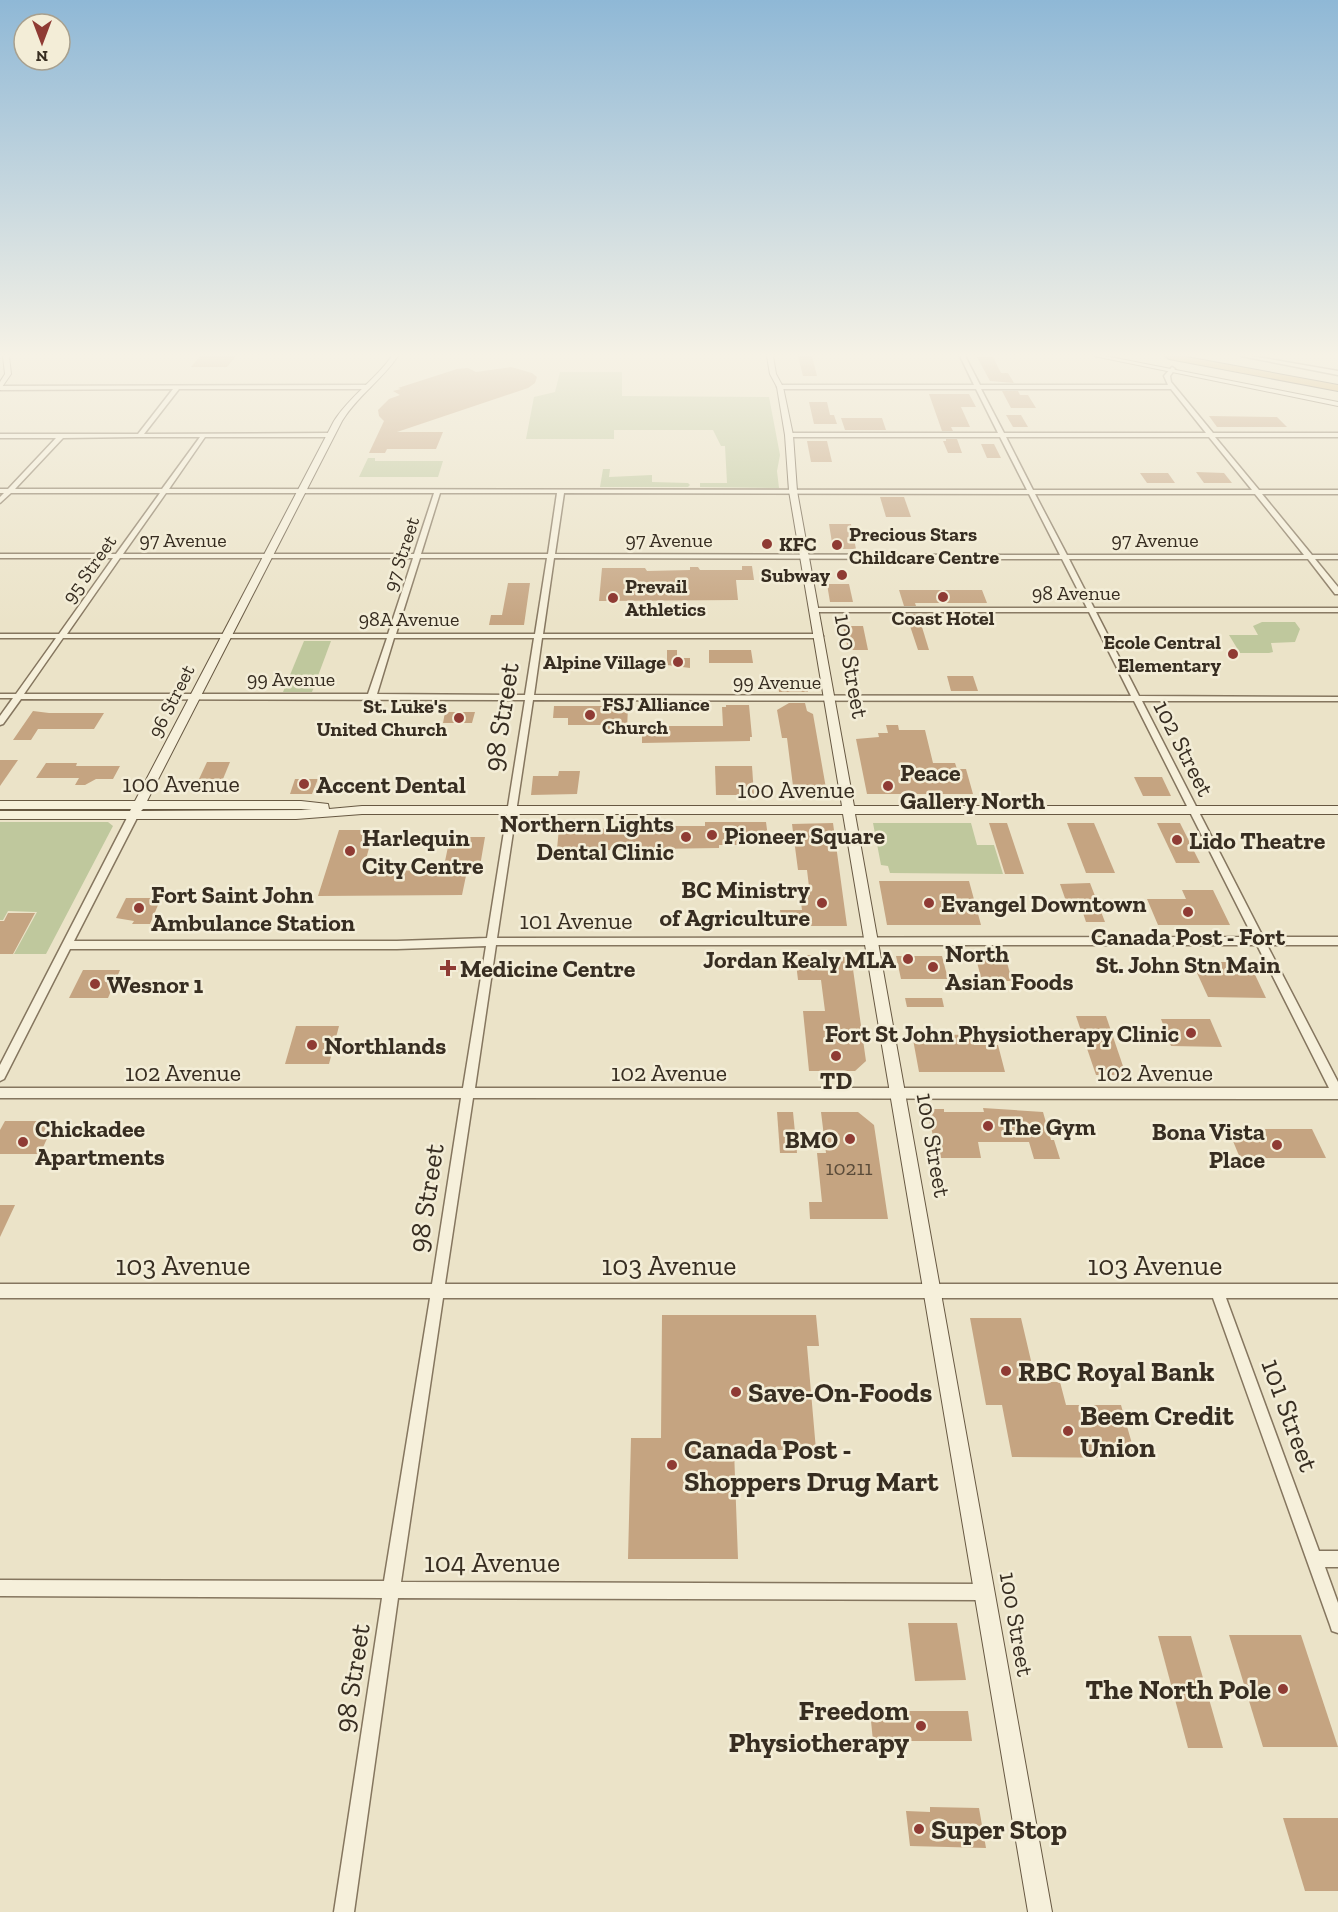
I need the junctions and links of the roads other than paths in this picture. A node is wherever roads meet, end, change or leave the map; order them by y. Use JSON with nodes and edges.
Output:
{"nodes":[{"id":1,"x":52,"y":445,"type":"edge"},
{"id":2,"x":197,"y":445,"type":"edge"},
{"id":3,"x":325,"y":445,"type":"edge"},
{"id":4,"x":790,"y":445,"type":"edge"},
{"id":5,"x":1008,"y":445,"type":"edge"},
{"id":6,"x":1219,"y":445,"type":"edge"},
{"id":7,"x":0,"y":491,"type":"edge"},
{"id":8,"x":9,"y":491,"type":"junction"},
{"id":9,"x":165,"y":491,"type":"junction"},
{"id":10,"x":301,"y":491,"type":"junction"},
{"id":11,"x":438,"y":491,"type":"junction"},
{"id":12,"x":561,"y":491,"type":"junction"},
{"id":13,"x":793,"y":491,"type":"junction"},
{"id":14,"x":1032,"y":491,"type":"junction"},
{"id":15,"x":1257,"y":492,"type":"junction"},
{"id":16,"x":1338,"y":492,"type":"edge"},
{"id":17,"x":0,"y":501,"type":"edge"},
{"id":18,"x":0,"y":556,"type":"edge"},
{"id":19,"x":267,"y":556,"type":"junction"},
{"id":20,"x":418,"y":556,"type":"junction"},
{"id":21,"x":805,"y":556,"type":"junction"},
{"id":22,"x":1309,"y":556,"type":"junction"},
{"id":23,"x":1338,"y":556,"type":"edge"},
{"id":24,"x":118,"y":557,"type":"junction"},
{"id":25,"x":552,"y":557,"type":"junction"},
{"id":26,"x":1065,"y":557,"type":"junction"},
{"id":27,"x":1338,"y":592,"type":"edge"},
{"id":28,"x":814,"y":610,"type":"junction"},
{"id":29,"x":1093,"y":610,"type":"junction"},
{"id":30,"x":1338,"y":610,"type":"edge"},
{"id":31,"x":540,"y":635,"type":"junction"},
{"id":32,"x":0,"y":636,"type":"edge"},
{"id":33,"x":63,"y":636,"type":"junction"},
{"id":34,"x":226,"y":636,"type":"junction"},
{"id":35,"x":391,"y":636,"type":"junction"},
{"id":36,"x":819,"y":636,"type":"junction"},
{"id":37,"x":0,"y":696,"type":"edge"},
{"id":38,"x":19,"y":696,"type":"junction"},
{"id":39,"x":195,"y":696,"type":"junction"},
{"id":40,"x":372,"y":696,"type":"junction"},
{"id":41,"x":530,"y":698,"type":"junction"},
{"id":42,"x":829,"y":699,"type":"junction"},
{"id":43,"x":1137,"y":699,"type":"junction"},
{"id":44,"x":1338,"y":699,"type":"edge"},
{"id":45,"x":0,"y":722,"type":"edge"},
{"id":46,"x":139,"y":804,"type":"junction"},
{"id":47,"x":0,"y":805,"type":"edge"},
{"id":48,"x":362,"y":810,"type":"junction"},
{"id":49,"x":511,"y":810,"type":"junction"},
{"id":50,"x":849,"y":810,"type":"junction"},
{"id":51,"x":1194,"y":810,"type":"junction"},
{"id":52,"x":1338,"y":810,"type":"edge"},
{"id":53,"x":0,"y":815,"type":"edge"},
{"id":54,"x":133,"y":816,"type":"junction"},
{"id":55,"x":871,"y":941,"type":"junction"},
{"id":56,"x":1260,"y":941,"type":"junction"},
{"id":57,"x":1338,"y":941,"type":"edge"},
{"id":58,"x":491,"y":942,"type":"junction"},
{"id":59,"x":66,"y":945,"type":"junction"},
{"id":60,"x":0,"y":1076,"type":"edge"},
{"id":61,"x":0,"y":1093,"type":"edge"},
{"id":62,"x":469,"y":1093,"type":"junction"},
{"id":63,"x":898,"y":1094,"type":"junction"},
{"id":64,"x":1338,"y":1094,"type":"edge"},
{"id":65,"x":438,"y":1290,"type":"junction"},
{"id":66,"x":931,"y":1290,"type":"junction"},
{"id":67,"x":0,"y":1291,"type":"edge"},
{"id":68,"x":1217,"y":1291,"type":"junction"},
{"id":69,"x":1338,"y":1291,"type":"edge"},
{"id":70,"x":1314,"y":1559,"type":"junction"},
{"id":71,"x":1338,"y":1559,"type":"edge"},
{"id":72,"x":0,"y":1588,"type":"edge"},
{"id":73,"x":392,"y":1588,"type":"junction"},
{"id":74,"x":984,"y":1592,"type":"junction"},
{"id":75,"x":1338,"y":1625,"type":"edge"},
{"id":76,"x":344,"y":1912,"type":"edge"},
{"id":77,"x":1040,"y":1912,"type":"edge"}],
"edges":[{"from":1,"to":8,"type":"street"},
{"from":2,"to":9,"type":"street","name":"95 Street"},
{"from":3,"to":10,"type":"main road","name":"96 Street"},
{"from":4,"to":13,"type":"main road","name":"100 Street"},
{"from":5,"to":14,"type":"street","name":"102 Street"},
{"from":6,"to":15,"type":"street"},
{"from":7,"to":8,"type":"street"},
{"from":8,"to":9,"type":"street"},
{"from":8,"to":17,"type":"street"},
{"from":9,"to":10,"type":"street"},
{"from":9,"to":24,"type":"street","name":"95 Street"},
{"from":10,"to":11,"type":"street"},
{"from":10,"to":19,"type":"main road","name":"96 Street"},
{"from":11,"to":12,"type":"street"},
{"from":11,"to":20,"type":"street","name":"97 Street"},
{"from":12,"to":13,"type":"street"},
{"from":12,"to":25,"type":"street","name":"98 Street"},
{"from":13,"to":14,"type":"street"},
{"from":13,"to":21,"type":"main road","name":"100 Street"},
{"from":14,"to":15,"type":"street"},
{"from":14,"to":26,"type":"street","name":"102 Street"},
{"from":15,"to":16,"type":"street"},
{"from":15,"to":22,"type":"street"},
{"from":18,"to":24,"type":"street","name":"97 Avenue"},
{"from":19,"to":20,"type":"street","name":"97 Avenue"},
{"from":19,"to":24,"type":"street","name":"97 Avenue"},
{"from":19,"to":34,"type":"main road","name":"96 Street"},
{"from":20,"to":25,"type":"street","name":"97 Avenue"},
{"from":20,"to":35,"type":"street","name":"97 Street"},
{"from":21,"to":25,"type":"street","name":"97 Avenue"},
{"from":21,"to":26,"type":"street","name":"97 Avenue"},
{"from":21,"to":28,"type":"main road","name":"100 Street"},
{"from":22,"to":23,"type":"street","name":"97 Avenue"},
{"from":22,"to":26,"type":"street","name":"97 Avenue"},
{"from":22,"to":27,"type":"street"},
{"from":24,"to":33,"type":"street","name":"95 Street"},
{"from":25,"to":31,"type":"street","name":"98 Street"},
{"from":26,"to":29,"type":"street","name":"102 Street"},
{"from":28,"to":29,"type":"street","name":"98 Avenue"},
{"from":28,"to":36,"type":"main road","name":"100 Street"},
{"from":29,"to":30,"type":"street","name":"98 Avenue"},
{"from":29,"to":43,"type":"street","name":"102 Street"},
{"from":31,"to":35,"type":"street","name":"98A Avenue"},
{"from":31,"to":36,"type":"street","name":"98A Avenue"},
{"from":31,"to":41,"type":"street","name":"98 Street"},
{"from":32,"to":33,"type":"street","name":"98A Avenue"},
{"from":33,"to":34,"type":"street","name":"98A Avenue"},
{"from":33,"to":38,"type":"street","name":"95 Street"},
{"from":34,"to":35,"type":"street","name":"98A Avenue"},
{"from":34,"to":39,"type":"main road","name":"96 Street"},
{"from":35,"to":40,"type":"street","name":"97 Street"},
{"from":36,"to":42,"type":"main road","name":"100 Street"},
{"from":37,"to":38,"type":"street","name":"99 Avenue"},
{"from":38,"to":39,"type":"street","name":"99 Avenue"},
{"from":38,"to":45,"type":"street","name":"95 Street"},
{"from":39,"to":40,"type":"street","name":"99 Avenue"},
{"from":39,"to":46,"type":"main road","name":"96 Street"},
{"from":40,"to":41,"type":"street","name":"99 Avenue"},
{"from":41,"to":42,"type":"street","name":"99 Avenue"},
{"from":41,"to":49,"type":"street","name":"98 Street"},
{"from":42,"to":43,"type":"street","name":"99 Avenue"},
{"from":42,"to":50,"type":"main road","name":"100 Street"},
{"from":43,"to":44,"type":"street","name":"99 Avenue"},
{"from":43,"to":51,"type":"street","name":"102 Street"},
{"from":46,"to":47,"type":"main road","name":"100 Avenue"},
{"from":46,"to":48,"type":"main road","name":"100 Avenue"},
{"from":46,"to":54,"type":"main road","name":"96 Street"},
{"from":48,"to":49,"type":"main road","name":"100 Avenue"},
{"from":48,"to":54,"type":"main road","name":"100 Avenue"},
{"from":49,"to":50,"type":"main road","name":"100 Avenue"},
{"from":49,"to":58,"type":"street","name":"98 Street"},
{"from":50,"to":51,"type":"main road","name":"100 Avenue"},
{"from":50,"to":55,"type":"main road","name":"100 Street"},
{"from":51,"to":52,"type":"main road","name":"100 Avenue"},
{"from":51,"to":56,"type":"street","name":"102 Street"},
{"from":53,"to":54,"type":"main road","name":"100 Avenue"},
{"from":54,"to":59,"type":"street","name":"96 Street"},
{"from":55,"to":56,"type":"street","name":"101 Avenue"},
{"from":55,"to":58,"type":"street","name":"101 Avenue"},
{"from":55,"to":63,"type":"main road","name":"100 Street"},
{"from":56,"to":57,"type":"street","name":"101 Avenue"},
{"from":56,"to":64,"type":"street","name":"102 Street"},
{"from":58,"to":59,"type":"street","name":"101 Avenue"},
{"from":58,"to":62,"type":"street","name":"98 Street"},
{"from":59,"to":60,"type":"street","name":"96 Street"},
{"from":61,"to":62,"type":"street","name":"102 Avenue"},
{"from":62,"to":63,"type":"street","name":"102 Avenue"},
{"from":62,"to":65,"type":"street","name":"98 Street"},
{"from":63,"to":64,"type":"street","name":"102 Avenue"},
{"from":63,"to":66,"type":"main road","name":"100 Street"},
{"from":65,"to":66,"type":"street","name":"103 Avenue"},
{"from":65,"to":67,"type":"street","name":"103 Avenue"},
{"from":65,"to":73,"type":"street","name":"98 Street"},
{"from":66,"to":68,"type":"street","name":"103 Avenue"},
{"from":66,"to":74,"type":"main road","name":"100 Street"},
{"from":68,"to":69,"type":"street","name":"103 Avenue"},
{"from":68,"to":70,"type":"street","name":"101 Street"},
{"from":70,"to":71,"type":"street"},
{"from":70,"to":75,"type":"street","name":"101 Street"},
{"from":72,"to":73,"type":"street","name":"104 Avenue"},
{"from":73,"to":74,"type":"street","name":"104 Avenue"},
{"from":73,"to":76,"type":"street","name":"98 Street"},
{"from":74,"to":77,"type":"main road","name":"100 Street"}]}
